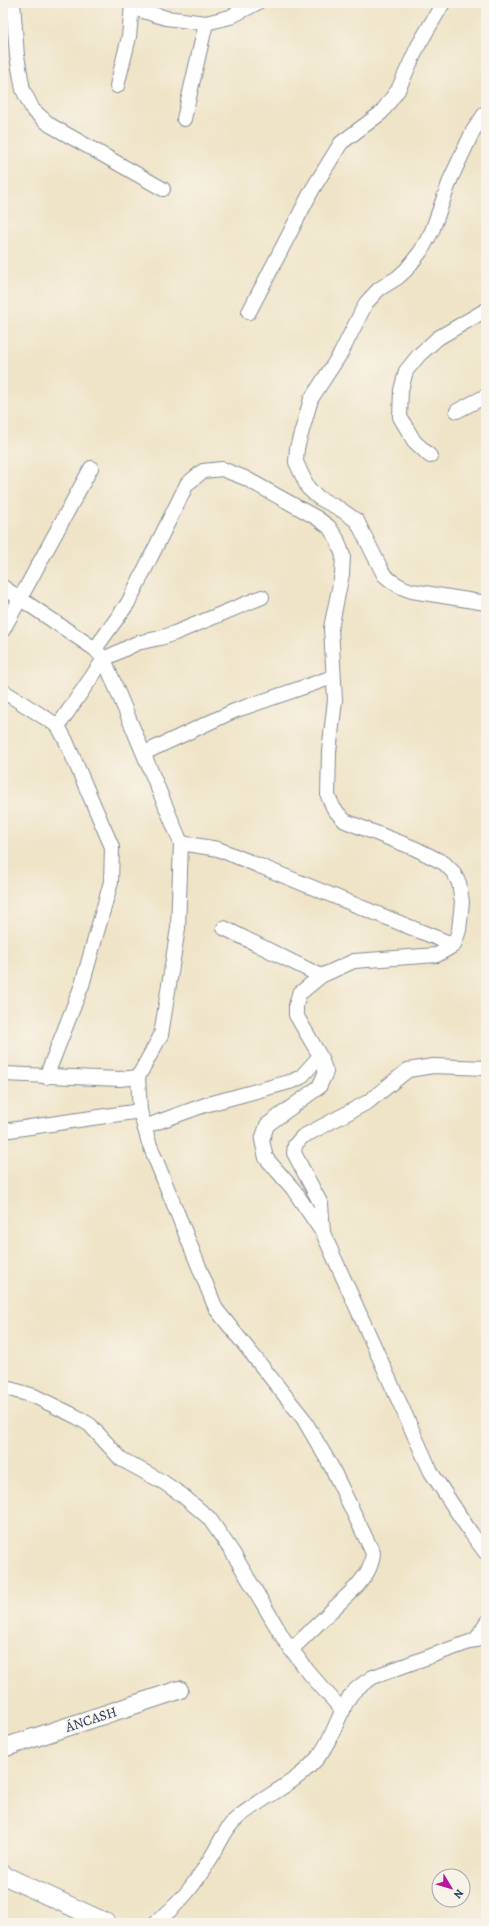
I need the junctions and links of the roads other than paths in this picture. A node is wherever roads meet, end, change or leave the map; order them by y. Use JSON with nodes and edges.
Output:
{"nodes":[{"id":1,"x":13,"y":3,"type":"edge"},
{"id":2,"x":257,"y":3,"type":"edge"},
{"id":3,"x":443,"y":3,"type":"edge"},
{"id":4,"x":131,"y":4,"type":"edge"},
{"id":5,"x":206,"y":23,"type":"junction"},
{"id":6,"x":117,"y":86,"type":"dead end"},
{"id":7,"x":486,"y":112,"type":"edge"},
{"id":8,"x":184,"y":119,"type":"dead end"},
{"id":9,"x":163,"y":189,"type":"dead end"},
{"id":10,"x":486,"y":310,"type":"edge"},
{"id":11,"x":249,"y":312,"type":"dead end"},
{"id":12,"x":486,"y":396,"type":"edge"},
{"id":13,"x":457,"y":411,"type":"dead end"},
{"id":14,"x":430,"y":456,"type":"dead end"},
{"id":15,"x":91,"y":468,"type":"dead end"},
{"id":16,"x":3,"y":587,"type":"edge"},
{"id":17,"x":262,"y":597,"type":"dead end"},
{"id":18,"x":20,"y":598,"type":"junction"},
{"id":19,"x":486,"y":603,"type":"edge"},
{"id":20,"x":3,"y":630,"type":"edge"},
{"id":21,"x":99,"y":654,"type":"junction"},
{"id":22,"x":333,"y":677,"type":"junction"},
{"id":23,"x":3,"y":690,"type":"edge"},
{"id":24,"x":58,"y":726,"type":"junction"},
{"id":25,"x":144,"y":753,"type":"junction"},
{"id":26,"x":181,"y":843,"type":"junction"},
{"id":27,"x":224,"y":928,"type":"dead end"},
{"id":28,"x":454,"y":945,"type":"junction"},
{"id":29,"x":321,"y":976,"type":"junction"},
{"id":30,"x":320,"y":1056,"type":"junction"},
{"id":31,"x":486,"y":1068,"type":"edge"},
{"id":32,"x":3,"y":1074,"type":"edge"},
{"id":33,"x":46,"y":1077,"type":"junction"},
{"id":34,"x":138,"y":1077,"type":"junction"},
{"id":35,"x":140,"y":1112,"type":"junction"},
{"id":36,"x":144,"y":1127,"type":"junction"},
{"id":37,"x":3,"y":1131,"type":"edge"},
{"id":38,"x":323,"y":1233,"type":"junction"},
{"id":39,"x":3,"y":1387,"type":"edge"},
{"id":40,"x":486,"y":1553,"type":"edge"},
{"id":41,"x":486,"y":1622,"type":"edge"},
{"id":42,"x":481,"y":1638,"type":"edge"},
{"id":43,"x":291,"y":1650,"type":"junction"},
{"id":44,"x":179,"y":1690,"type":"dead end"},
{"id":45,"x":343,"y":1711,"type":"junction"},
{"id":46,"x":3,"y":1748,"type":"edge"},
{"id":47,"x":3,"y":1875,"type":"edge"},
{"id":48,"x":108,"y":1923,"type":"edge"},
{"id":49,"x":155,"y":1923,"type":"edge"}],
"edges":[{"from":1,"to":9,"type":"street"},
{"from":2,"to":5,"type":"street"},
{"from":3,"to":11,"type":"street"},
{"from":4,"to":5,"type":"street"},
{"from":4,"to":6,"type":"street"},
{"from":5,"to":8,"type":"street"},
{"from":7,"to":19,"type":"street"},
{"from":10,"to":14,"type":"street"},
{"from":12,"to":13,"type":"street"},
{"from":15,"to":18,"type":"street"},
{"from":16,"to":18,"type":"street"},
{"from":17,"to":21,"type":"street"},
{"from":18,"to":20,"type":"street"},
{"from":18,"to":21,"type":"street"},
{"from":21,"to":22,"type":"street"},
{"from":21,"to":24,"type":"street"},
{"from":21,"to":25,"type":"street"},
{"from":22,"to":25,"type":"street"},
{"from":22,"to":28,"type":"street"},
{"from":23,"to":24,"type":"street"},
{"from":24,"to":33,"type":"street"},
{"from":25,"to":26,"type":"street"},
{"from":26,"to":28,"type":"street"},
{"from":26,"to":34,"type":"street"},
{"from":27,"to":29,"type":"street"},
{"from":28,"to":29,"type":"street"},
{"from":29,"to":30,"type":"street"},
{"from":30,"to":36,"type":"street"},
{"from":30,"to":38,"type":"street"},
{"from":31,"to":38,"type":"street"},
{"from":32,"to":33,"type":"street"},
{"from":33,"to":34,"type":"street"},
{"from":34,"to":35,"type":"street"},
{"from":35,"to":36,"type":"street"},
{"from":35,"to":37,"type":"street"},
{"from":36,"to":43,"type":"street"},
{"from":38,"to":40,"type":"street"},
{"from":39,"to":43,"type":"street"},
{"from":41,"to":42,"type":"street"},
{"from":42,"to":45,"type":"street"},
{"from":43,"to":45,"type":"street"},
{"from":44,"to":46,"type":"street","name":"ÁNCASH"},
{"from":45,"to":49,"type":"street"},
{"from":47,"to":48,"type":"street"}]}
